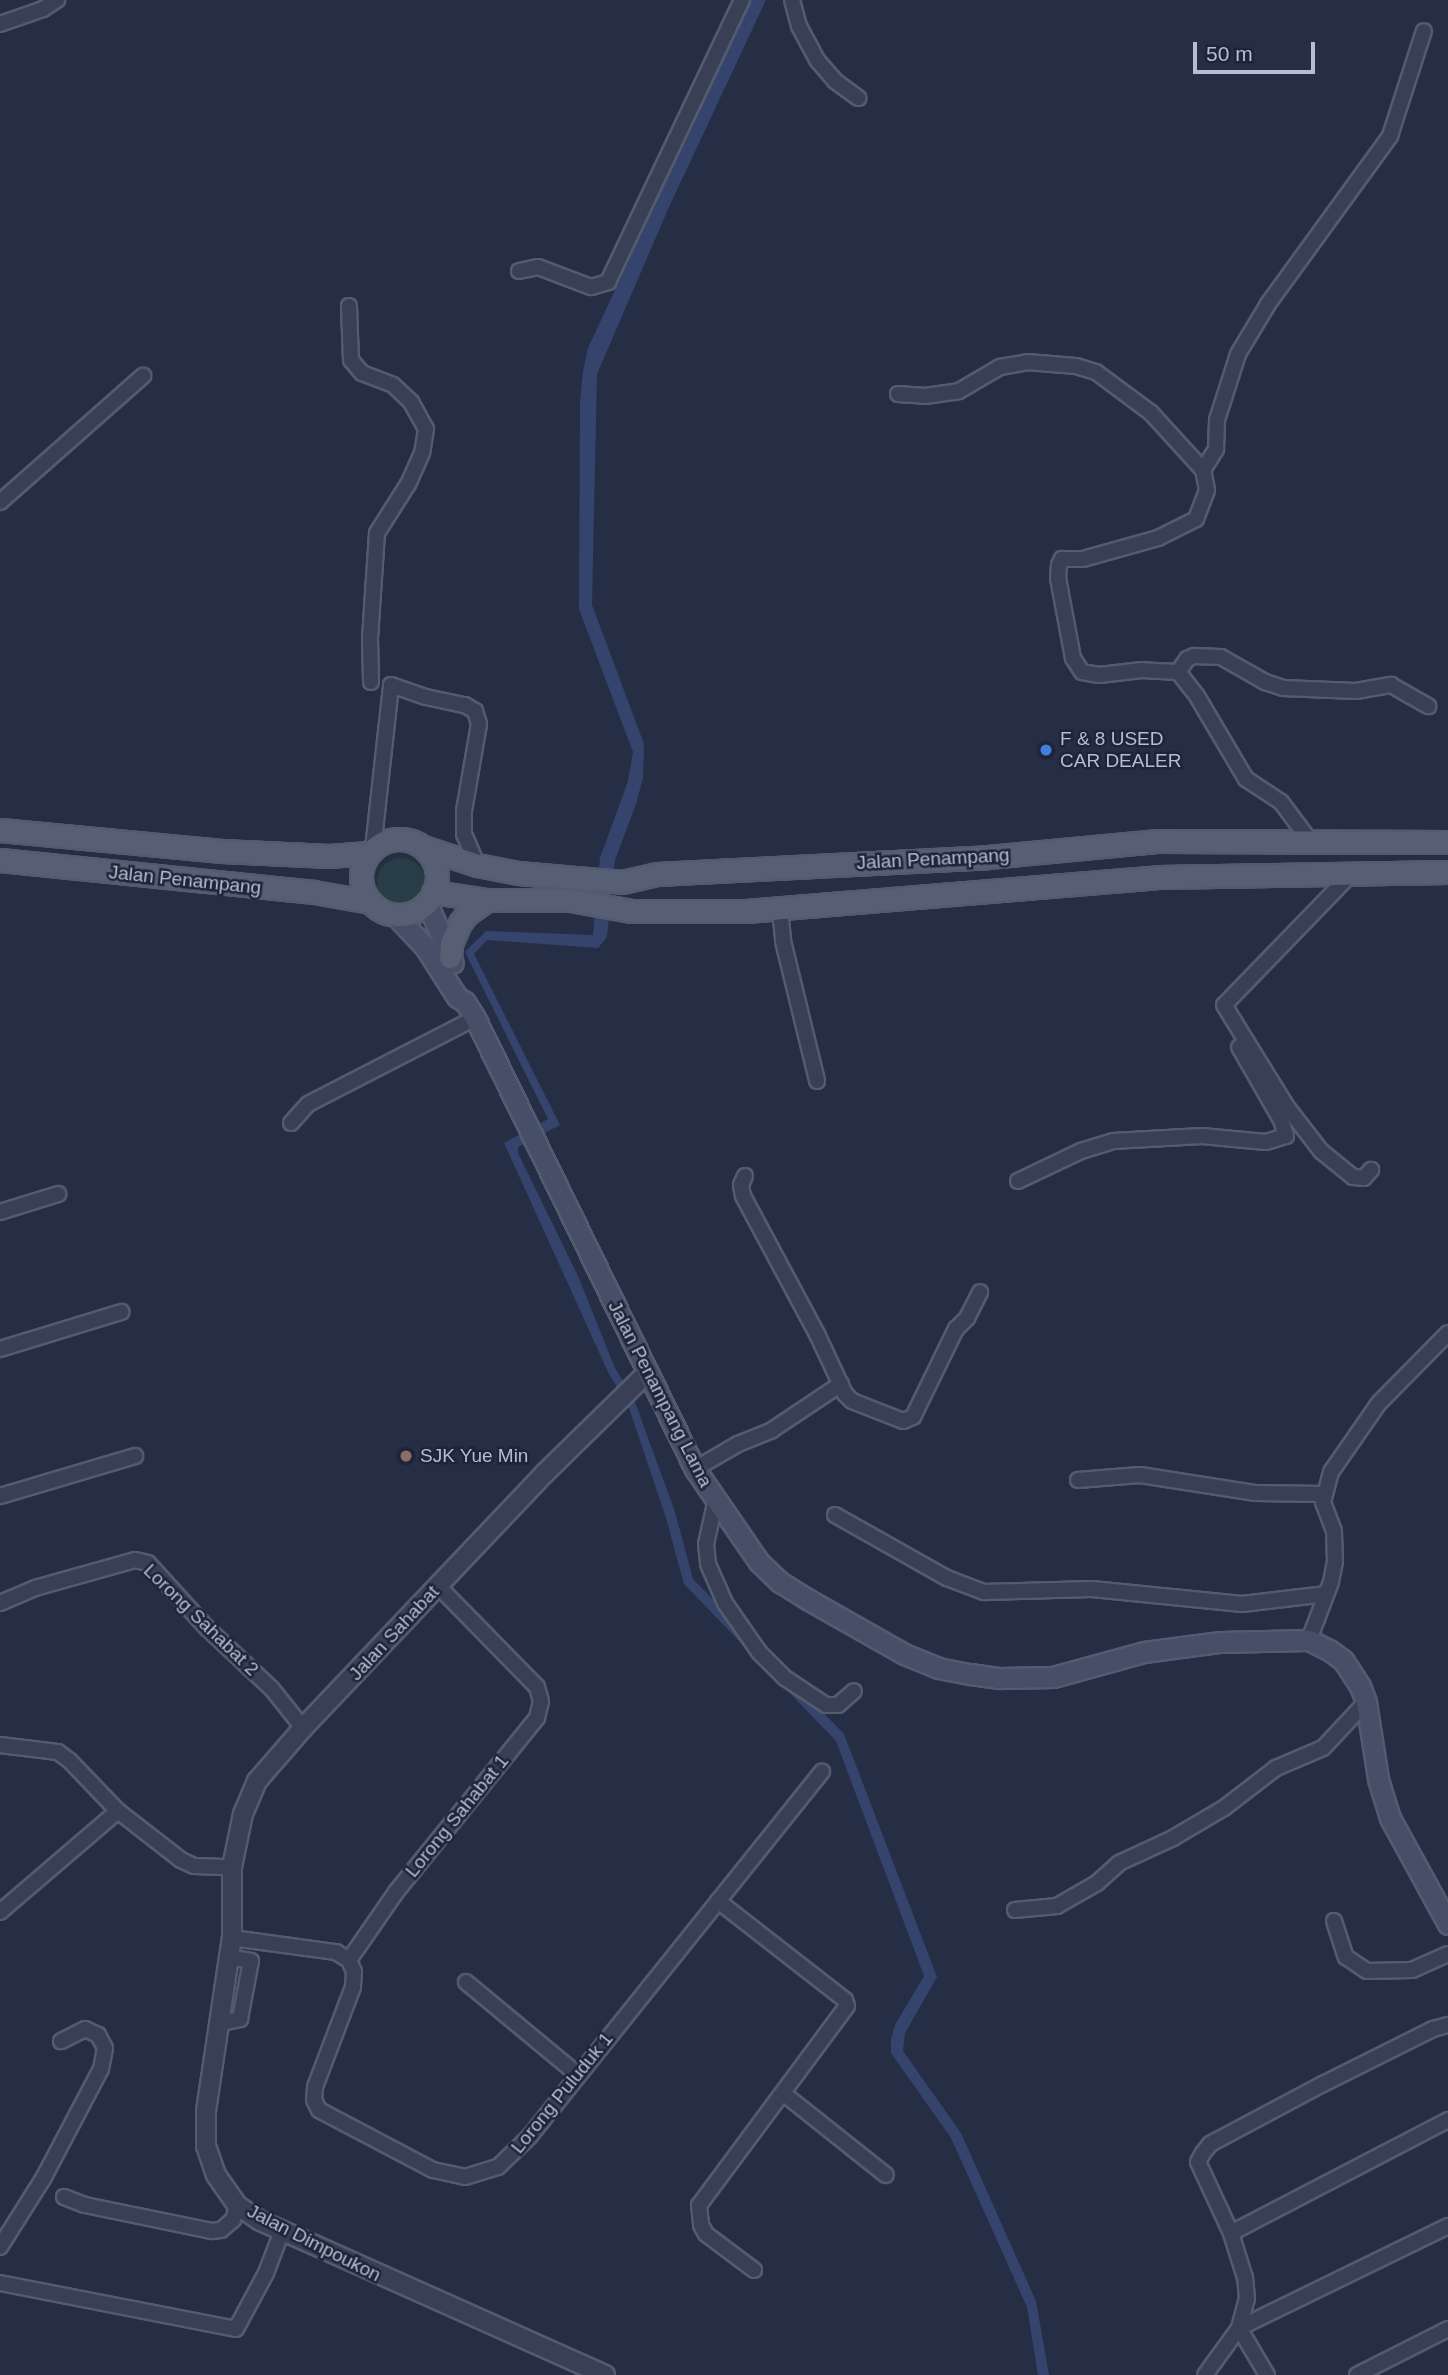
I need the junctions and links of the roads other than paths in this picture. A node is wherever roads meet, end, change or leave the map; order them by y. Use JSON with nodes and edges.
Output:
{"nodes":[{"id":1,"x":57,"y":0,"type":"edge"},
{"id":2,"x":741,"y":0,"type":"edge"},
{"id":3,"x":792,"y":0,"type":"edge"},
{"id":4,"x":0,"y":24,"type":"edge"},
{"id":5,"x":1424,"y":31,"type":"dead end"},
{"id":6,"x":858,"y":98,"type":"dead end"},
{"id":7,"x":520,"y":271,"type":"dead end"},
{"id":8,"x":349,"y":306,"type":"dead end"},
{"id":9,"x":143,"y":376,"type":"dead end"},
{"id":10,"x":898,"y":394,"type":"dead end"},
{"id":11,"x":1203,"y":470,"type":"junction"},
{"id":12,"x":0,"y":502,"type":"edge"},
{"id":13,"x":1178,"y":672,"type":"junction"},
{"id":14,"x":371,"y":682,"type":"dead end"},
{"id":15,"x":1428,"y":706,"type":"dead end"},
{"id":16,"x":0,"y":830,"type":"edge"},
{"id":17,"x":1310,"y":841,"type":"junction"},
{"id":18,"x":1448,"y":842,"type":"edge"},
{"id":19,"x":423,"y":848,"type":"junction"},
{"id":20,"x":371,"y":851,"type":"junction"},
{"id":21,"x":0,"y":860,"type":"edge"},
{"id":22,"x":477,"y":865,"type":"junction"},
{"id":23,"x":1353,"y":872,"type":"junction"},
{"id":24,"x":1448,"y":872,"type":"edge"},
{"id":25,"x":430,"y":897,"type":"junction"},
{"id":26,"x":486,"y":900,"type":"junction"},
{"id":27,"x":370,"y":902,"type":"junction"},
{"id":28,"x":780,"y":910,"type":"junction"},
{"id":29,"x":396,"y":915,"type":"junction"},
{"id":30,"x":450,"y":957,"type":"junction"},
{"id":31,"x":470,"y":1010,"type":"junction"},
{"id":32,"x":1231,"y":1020,"type":"junction"},
{"id":33,"x":817,"y":1081,"type":"dead end"},
{"id":34,"x":291,"y":1123,"type":"dead end"},
{"id":35,"x":1371,"y":1170,"type":"dead end"},
{"id":36,"x":745,"y":1176,"type":"dead end"},
{"id":37,"x":1018,"y":1181,"type":"dead end"},
{"id":38,"x":58,"y":1194,"type":"dead end"},
{"id":39,"x":0,"y":1212,"type":"edge"},
{"id":40,"x":980,"y":1292,"type":"dead end"},
{"id":41,"x":121,"y":1312,"type":"dead end"},
{"id":42,"x":1448,"y":1333,"type":"edge"},
{"id":43,"x":0,"y":1349,"type":"edge"},
{"id":44,"x":647,"y":1373,"type":"junction"},
{"id":45,"x":841,"y":1384,"type":"junction"},
{"id":46,"x":135,"y":1457,"type":"dead end"},
{"id":47,"x":695,"y":1469,"type":"junction"},
{"id":48,"x":1078,"y":1480,"type":"dead end"},
{"id":49,"x":1323,"y":1494,"type":"junction"},
{"id":50,"x":0,"y":1496,"type":"edge"},
{"id":51,"x":716,"y":1499,"type":"junction"},
{"id":52,"x":835,"y":1515,"type":"dead end"},
{"id":53,"x":438,"y":1586,"type":"junction"},
{"id":54,"x":1326,"y":1594,"type":"junction"},
{"id":55,"x":0,"y":1603,"type":"edge"},
{"id":56,"x":1309,"y":1640,"type":"junction"},
{"id":57,"x":854,"y":1691,"type":"dead end"},
{"id":58,"x":1366,"y":1702,"type":"junction"},
{"id":59,"x":303,"y":1728,"type":"junction"},
{"id":60,"x":0,"y":1745,"type":"edge"},
{"id":61,"x":822,"y":1772,"type":"dead end"},
{"id":62,"x":118,"y":1811,"type":"junction"},
{"id":63,"x":232,"y":1867,"type":"junction"},
{"id":64,"x":718,"y":1901,"type":"junction"},
{"id":65,"x":1015,"y":1910,"type":"dead end"},
{"id":66,"x":0,"y":1912,"type":"edge"},
{"id":67,"x":1334,"y":1921,"type":"dead end"},
{"id":68,"x":1448,"y":1924,"type":"edge"},
{"id":69,"x":232,"y":1938,"type":"junction"},
{"id":70,"x":1448,"y":1954,"type":"edge"},
{"id":71,"x":349,"y":1960,"type":"junction"},
{"id":72,"x":466,"y":1982,"type":"dead end"},
{"id":73,"x":1448,"y":2025,"type":"edge"},
{"id":74,"x":61,"y":2041,"type":"dead end"},
{"id":75,"x":578,"y":2074,"type":"junction"},
{"id":76,"x":784,"y":2094,"type":"junction"},
{"id":77,"x":1448,"y":2120,"type":"edge"},
{"id":78,"x":886,"y":2175,"type":"dead end"},
{"id":79,"x":64,"y":2197,"type":"dead end"},
{"id":80,"x":237,"y":2204,"type":"junction"},
{"id":81,"x":1448,"y":2226,"type":"edge"},
{"id":82,"x":282,"y":2231,"type":"junction"},
{"id":83,"x":1231,"y":2233,"type":"junction"},
{"id":84,"x":0,"y":2247,"type":"edge"},
{"id":85,"x":754,"y":2270,"type":"dead end"},
{"id":86,"x":0,"y":2283,"type":"edge"},
{"id":87,"x":1239,"y":2328,"type":"junction"},
{"id":88,"x":1448,"y":2329,"type":"edge"},
{"id":89,"x":605,"y":2375,"type":"edge"},
{"id":90,"x":1205,"y":2375,"type":"edge"},
{"id":91,"x":1267,"y":2375,"type":"edge"},
{"id":92,"x":1357,"y":2375,"type":"edge"}],
"edges":[{"from":1,"to":4,"type":"street"},
{"from":2,"to":7,"type":"street"},
{"from":3,"to":6,"type":"street"},
{"from":5,"to":11,"type":"street"},
{"from":8,"to":14,"type":"street"},
{"from":9,"to":12,"type":"street"},
{"from":10,"to":11,"type":"street"},
{"from":11,"to":13,"type":"street"},
{"from":13,"to":15,"type":"street"},
{"from":13,"to":17,"type":"street"},
{"from":16,"to":20,"type":"main road","name":"Jalan Penampang"},
{"from":17,"to":18,"type":"main road","name":"Jalan Penampang"},
{"from":17,"to":22,"type":"main road","name":"Jalan Penampang"},
{"from":19,"to":20,"type":"main road"},
{"from":19,"to":22,"type":"main road","name":"Jalan Penampang"},
{"from":19,"to":25,"type":"main road"},
{"from":20,"to":22,"type":"street"},
{"from":20,"to":27,"type":"main road"},
{"from":21,"to":27,"type":"main road","name":"Jalan Penampang"},
{"from":23,"to":24,"type":"main road","name":"Jalan Penampang"},
{"from":23,"to":28,"type":"main road","name":"Jalan Penampang"},
{"from":23,"to":32,"type":"street"},
{"from":25,"to":26,"type":"main road","name":"Jalan Penampang"},
{"from":25,"to":29,"type":"main road"},
{"from":25,"to":30,"type":"main road","name":"Jalan Penampang Lama"},
{"from":26,"to":28,"type":"main road","name":"Jalan Penampang"},
{"from":26,"to":30,"type":"main road"},
{"from":27,"to":29,"type":"main road"},
{"from":28,"to":33,"type":"street"},
{"from":29,"to":31,"type":"main road","name":"Jalan Penampang Lama"},
{"from":30,"to":31,"type":"main road","name":"Jalan Penampang Lama"},
{"from":31,"to":34,"type":"street"},
{"from":31,"to":44,"type":"main road","name":"Jalan Penampang Lama"},
{"from":32,"to":35,"type":"street"},
{"from":32,"to":37,"type":"street"},
{"from":36,"to":45,"type":"street"},
{"from":38,"to":39,"type":"street"},
{"from":40,"to":45,"type":"street"},
{"from":41,"to":43,"type":"street"},
{"from":42,"to":49,"type":"street"},
{"from":44,"to":47,"type":"main road","name":"Jalan Penampang Lama"},
{"from":44,"to":53,"type":"street","name":"Jalan Sahabat"},
{"from":45,"to":47,"type":"street"},
{"from":46,"to":50,"type":"street"},
{"from":47,"to":51,"type":"main road","name":"Jalan Penampang Lama"},
{"from":48,"to":49,"type":"street"},
{"from":49,"to":54,"type":"street"},
{"from":51,"to":56,"type":"main road","name":"Jalan Penampang Lama"},
{"from":51,"to":57,"type":"street"},
{"from":52,"to":54,"type":"street"},
{"from":53,"to":59,"type":"street","name":"Jalan Sahabat"},
{"from":53,"to":71,"type":"street","name":"Lorong Sahabat 1"},
{"from":54,"to":56,"type":"street"},
{"from":55,"to":59,"type":"street","name":"Lorong Sahabat 2"},
{"from":56,"to":58,"type":"main road"},
{"from":58,"to":65,"type":"street"},
{"from":58,"to":68,"type":"main road"},
{"from":59,"to":63,"type":"street","name":"Jalan Sahabat"},
{"from":60,"to":62,"type":"street"},
{"from":61,"to":64,"type":"street","name":"Lorong Puluduk 1"},
{"from":62,"to":63,"type":"street"},
{"from":62,"to":66,"type":"street"},
{"from":63,"to":69,"type":"street","name":"Jalan Sahabat"},
{"from":64,"to":75,"type":"street","name":"Lorong Puluduk 1"},
{"from":64,"to":76,"type":"street"},
{"from":67,"to":70,"type":"street"},
{"from":69,"to":71,"type":"street"},
{"from":69,"to":80,"type":"street","name":"Jalan Dimpoukon"},
{"from":71,"to":75,"type":"street","name":"Lorong Puluduk 1"},
{"from":72,"to":75,"type":"street"},
{"from":73,"to":83,"type":"street"},
{"from":74,"to":84,"type":"street"},
{"from":76,"to":78,"type":"street"},
{"from":76,"to":85,"type":"street"},
{"from":77,"to":83,"type":"street"},
{"from":79,"to":80,"type":"street"},
{"from":80,"to":82,"type":"street","name":"Jalan Dimpoukon"},
{"from":81,"to":87,"type":"street"},
{"from":82,"to":86,"type":"street"},
{"from":82,"to":89,"type":"street","name":"Jalan Dimpoukon"},
{"from":83,"to":87,"type":"street"},
{"from":87,"to":90,"type":"street"},
{"from":87,"to":91,"type":"street"},
{"from":88,"to":92,"type":"street"}]}
